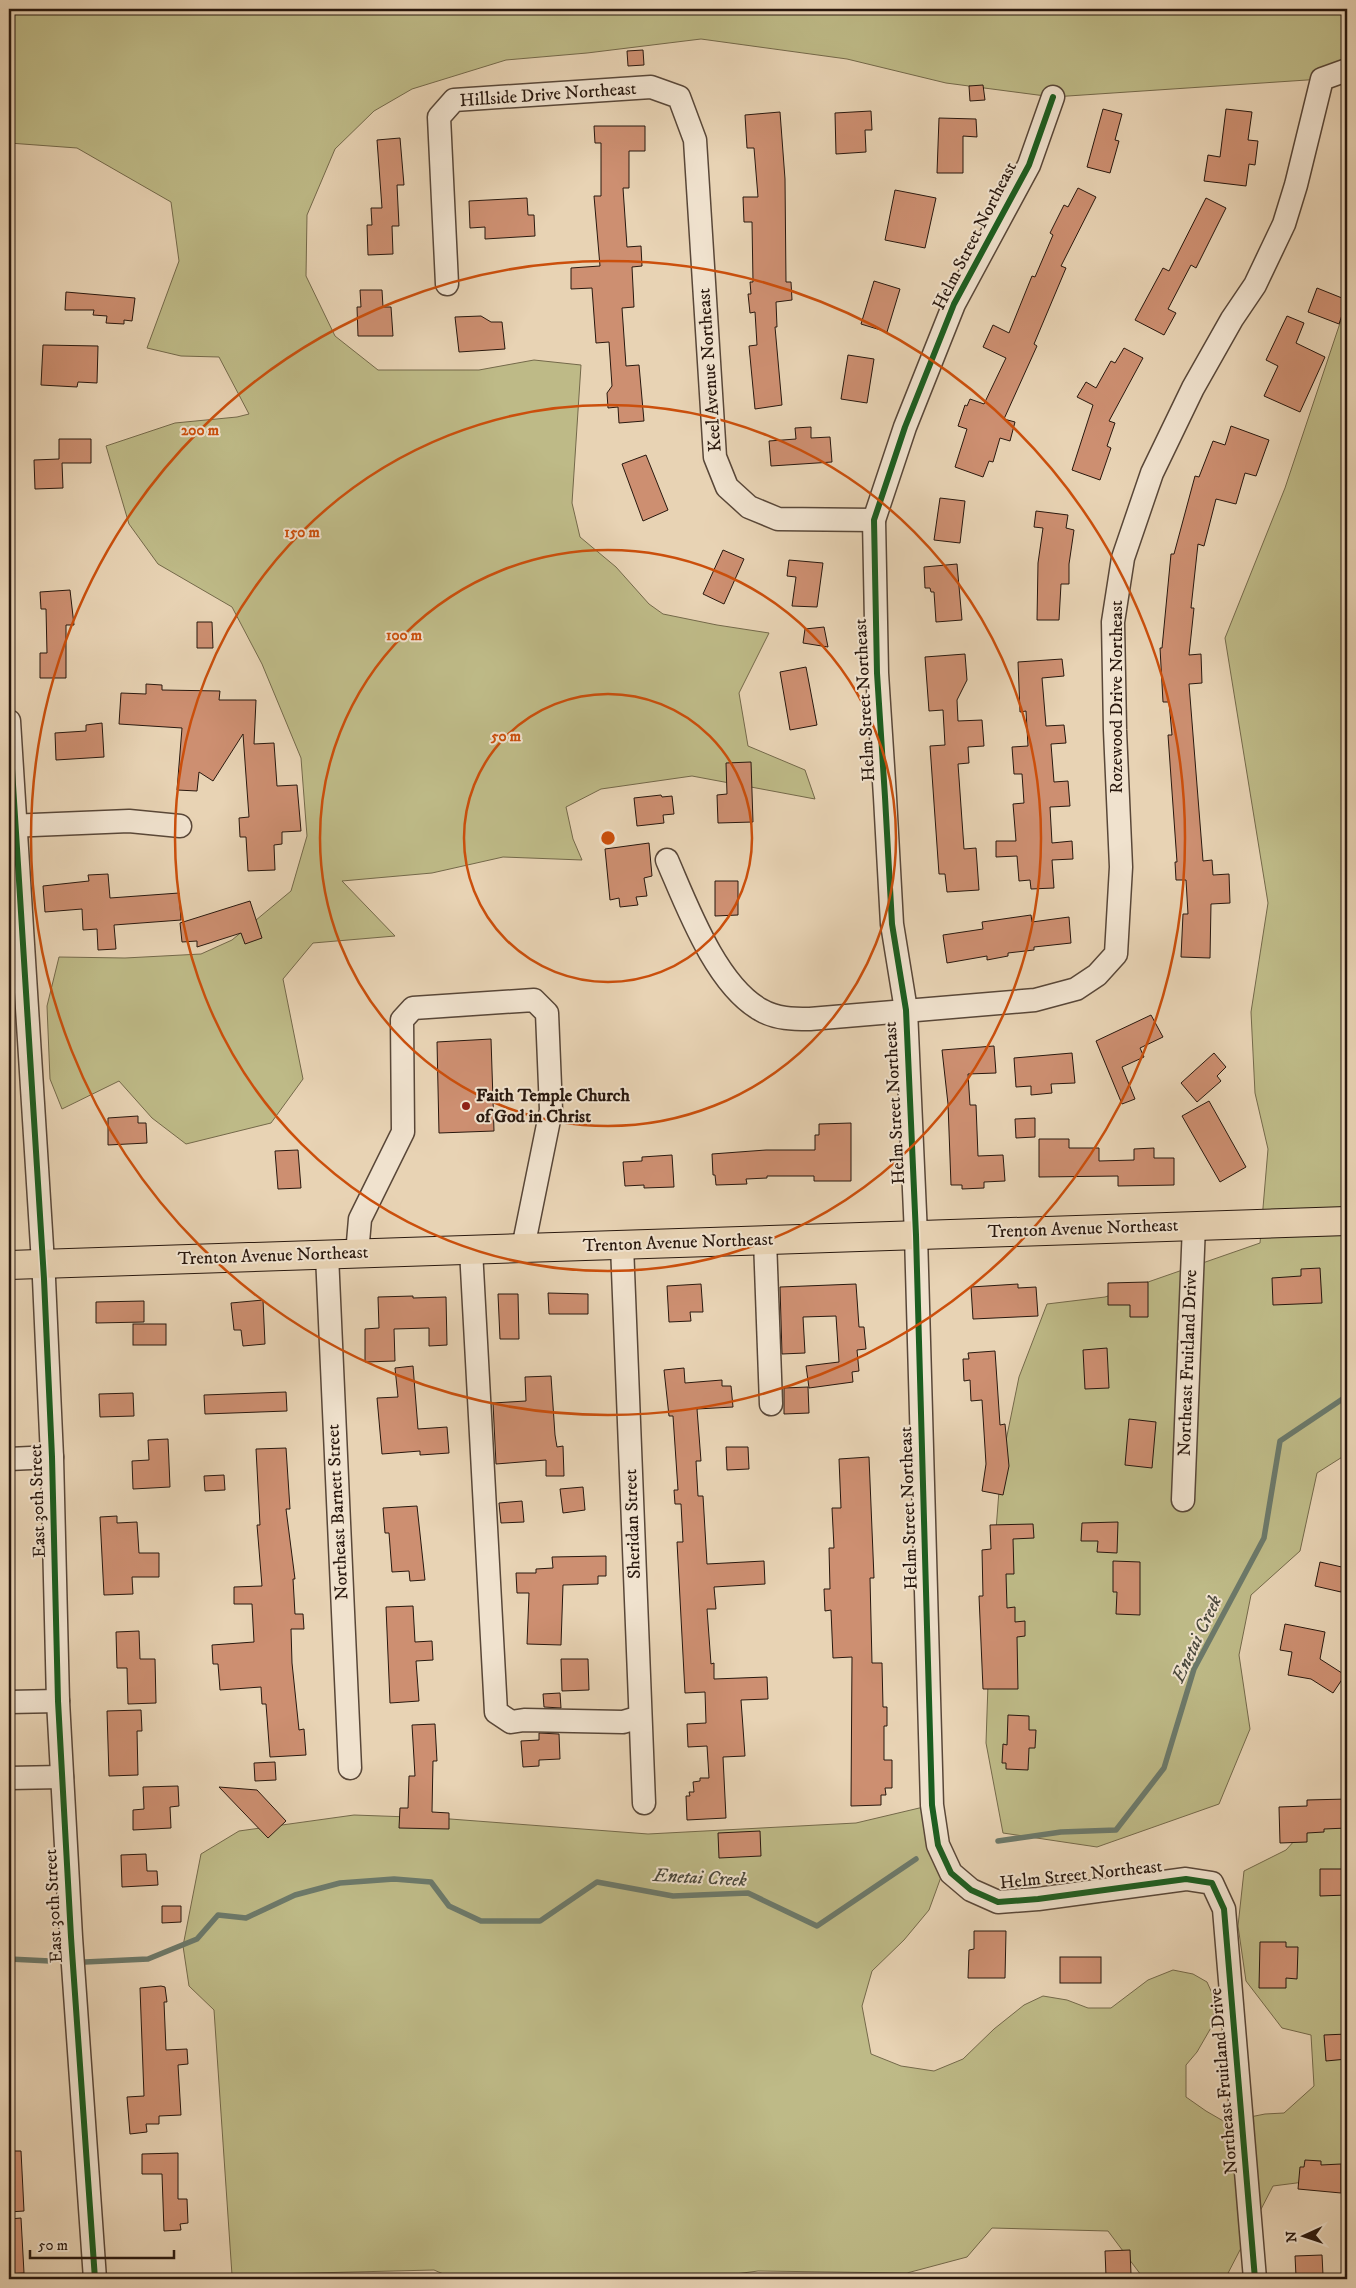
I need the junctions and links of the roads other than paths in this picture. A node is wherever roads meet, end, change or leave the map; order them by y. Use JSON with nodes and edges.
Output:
{"nodes":[{"id":1,"x":1347,"y":70,"type":"edge"},
{"id":2,"x":679,"y":97,"type":"joint"},
{"id":3,"x":1053,"y":97,"type":"dead end"},
{"id":4,"x":447,"y":284,"type":"dead end"},
{"id":5,"x":874,"y":520,"type":"junction"},
{"id":6,"x":9,"y":721,"type":"edge"},
{"id":7,"x":12,"y":826,"type":"edge"},
{"id":8,"x":180,"y":826,"type":"dead end"},
{"id":9,"x":667,"y":860,"type":"dead end"},
{"id":10,"x":906,"y":1010,"type":"junction"},
{"id":11,"x":1347,"y":1221,"type":"edge"},
{"id":12,"x":1194,"y":1225,"type":"junction"},
{"id":13,"x":916,"y":1235,"type":"junction"},
{"id":14,"x":765,"y":1240,"type":"junction"},
{"id":15,"x":622,"y":1245,"type":"junction"},
{"id":16,"x":523,"y":1248,"type":"junction"},
{"id":17,"x":471,"y":1250,"type":"junction"},
{"id":18,"x":357,"y":1254,"type":"junction"},
{"id":19,"x":327,"y":1255,"type":"junction"},
{"id":20,"x":42,"y":1264,"type":"junction"},
{"id":21,"x":9,"y":1265,"type":"edge"},
{"id":22,"x":771,"y":1404,"type":"dead end"},
{"id":23,"x":52,"y":1457,"type":"junction"},
{"id":24,"x":9,"y":1459,"type":"edge"},
{"id":25,"x":1183,"y":1500,"type":"dead end"},
{"id":26,"x":58,"y":1701,"type":"junction"},
{"id":27,"x":9,"y":1702,"type":"edge"},
{"id":28,"x":640,"y":1717,"type":"junction"},
{"id":29,"x":350,"y":1768,"type":"dead end"},
{"id":30,"x":62,"y":1777,"type":"junction"},
{"id":31,"x":9,"y":1778,"type":"edge"},
{"id":32,"x":644,"y":1803,"type":"dead end"},
{"id":33,"x":1212,"y":1883,"type":"joint"},
{"id":34,"x":95,"y":2279,"type":"edge"},
{"id":35,"x":1255,"y":2279,"type":"edge"}],
"edges":[{"from":1,"to":10,"type":"street","name":"Rozewood Drive Northeast"},
{"from":2,"to":4,"type":"street","name":"Hillside Drive Northeast"},
{"from":2,"to":5,"type":"street","name":"Keel Avenue Northeast"},
{"from":3,"to":5,"type":"street","name":"Helm Street Northeast"},
{"from":5,"to":10,"type":"street","name":"Helm Street Northeast"},
{"from":6,"to":7,"type":"street","name":"East 30th Street"},
{"from":7,"to":8,"type":"street"},
{"from":7,"to":20,"type":"street","name":"East 30th Street"},
{"from":9,"to":10,"type":"street","name":"Rozewood Drive Northeast"},
{"from":10,"to":13,"type":"street","name":"Helm Street Northeast"},
{"from":11,"to":12,"type":"main road","name":"Trenton Avenue Northeast"},
{"from":12,"to":13,"type":"main road","name":"Trenton Avenue Northeast"},
{"from":12,"to":25,"type":"street","name":"Northeast Fruitland Drive"},
{"from":13,"to":14,"type":"main road","name":"Trenton Avenue Northeast"},
{"from":13,"to":33,"type":"street","name":"Helm Street Northeast"},
{"from":14,"to":15,"type":"main road","name":"Trenton Avenue Northeast"},
{"from":14,"to":22,"type":"street"},
{"from":15,"to":16,"type":"main road","name":"Trenton Avenue Northeast"},
{"from":15,"to":28,"type":"street","name":"Sheridan Street"},
{"from":16,"to":17,"type":"main road","name":"Trenton Avenue Northeast"},
{"from":16,"to":18,"type":"street"},
{"from":17,"to":18,"type":"main road","name":"Trenton Avenue Northeast"},
{"from":17,"to":28,"type":"street"},
{"from":18,"to":19,"type":"main road","name":"Trenton Avenue Northeast"},
{"from":19,"to":20,"type":"main road","name":"Trenton Avenue Northeast"},
{"from":19,"to":29,"type":"street","name":"Northeast Barnett Street"},
{"from":20,"to":21,"type":"main road","name":"Trenton Avenue Northeast"},
{"from":20,"to":23,"type":"street","name":"East 30th Street"},
{"from":23,"to":24,"type":"street"},
{"from":23,"to":26,"type":"street","name":"East 30th Street"},
{"from":26,"to":27,"type":"street"},
{"from":26,"to":30,"type":"street","name":"East 30th Street"},
{"from":28,"to":32,"type":"street","name":"Sheridan Street"},
{"from":30,"to":31,"type":"street"},
{"from":30,"to":34,"type":"street","name":"East 30th Street"},
{"from":33,"to":35,"type":"street","name":"Northeast Fruitland Drive"}]}
